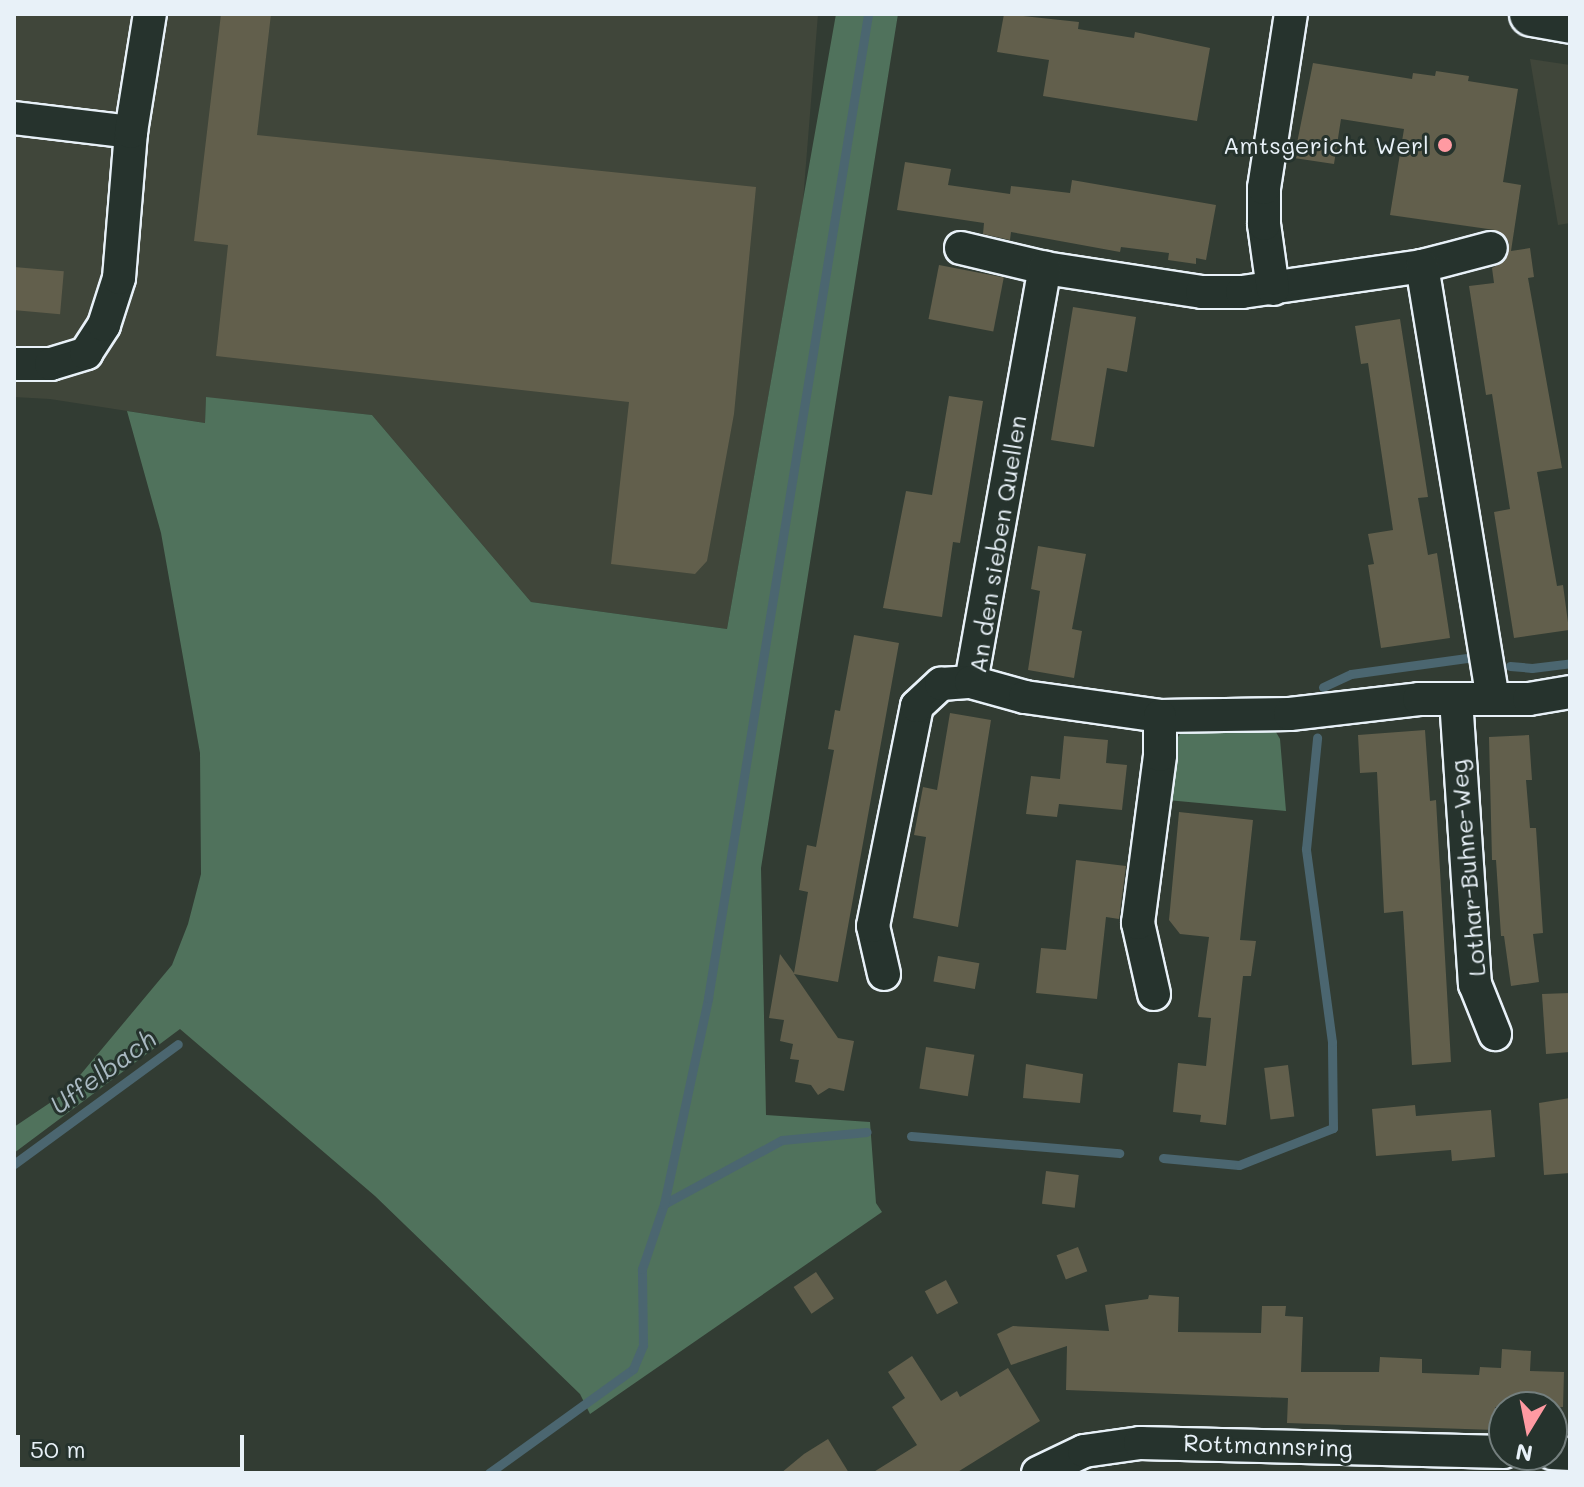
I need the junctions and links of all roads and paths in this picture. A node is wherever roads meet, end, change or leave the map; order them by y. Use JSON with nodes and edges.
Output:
{"nodes":[{"id":1,"x":150,"y":14,"type":"edge"},
{"id":2,"x":1291,"y":14,"type":"edge"},
{"id":3,"x":1532,"y":14,"type":"edge"},
{"id":4,"x":1570,"y":21,"type":"edge"},
{"id":5,"x":14,"y":118,"type":"edge"},
{"id":6,"x":131,"y":132,"type":"junction"},
{"id":7,"x":961,"y":248,"type":"dead end"},
{"id":8,"x":1491,"y":248,"type":"dead end"},
{"id":9,"x":1422,"y":266,"type":"junction"},
{"id":10,"x":1045,"y":268,"type":"junction"},
{"id":11,"x":1273,"y":289,"type":"junction"},
{"id":12,"x":14,"y":364,"type":"edge"},
{"id":13,"x":971,"y":682,"type":"junction"},
{"id":14,"x":1570,"y":692,"type":"edge"},
{"id":15,"x":1493,"y":698,"type":"junction"},
{"id":16,"x":1456,"y":699,"type":"junction"},
{"id":17,"x":1160,"y":716,"type":"junction"},
{"id":18,"x":884,"y":974,"type":"dead end"},
{"id":19,"x":1154,"y":994,"type":"dead end"},
{"id":20,"x":1495,"y":1034,"type":"dead end"},
{"id":21,"x":1488,"y":1452,"type":"edge"},
{"id":22,"x":1038,"y":1473,"type":"edge"}],
"edges":[{"from":1,"to":6,"type":"street"},
{"from":2,"to":11,"type":"street"},
{"from":3,"to":4,"type":"main road"},
{"from":5,"to":6,"type":"street"},
{"from":6,"to":12,"type":"street"},
{"from":7,"to":10,"type":"street"},
{"from":8,"to":9,"type":"street"},
{"from":9,"to":11,"type":"street"},
{"from":9,"to":15,"type":"street"},
{"from":10,"to":11,"type":"street"},
{"from":10,"to":13,"type":"street","name":"An den sieben Quellen"},
{"from":13,"to":17,"type":"street","name":"An den sieben Quellen"},
{"from":13,"to":18,"type":"street"},
{"from":14,"to":15,"type":"street","name":"An den sieben Quellen"},
{"from":15,"to":16,"type":"street","name":"An den sieben Quellen"},
{"from":16,"to":17,"type":"street","name":"An den sieben Quellen"},
{"from":16,"to":20,"type":"street","name":"Lothar-Buhne-Weg"},
{"from":17,"to":19,"type":"street"},
{"from":21,"to":22,"type":"street","name":"Rottmannsring"}]}
